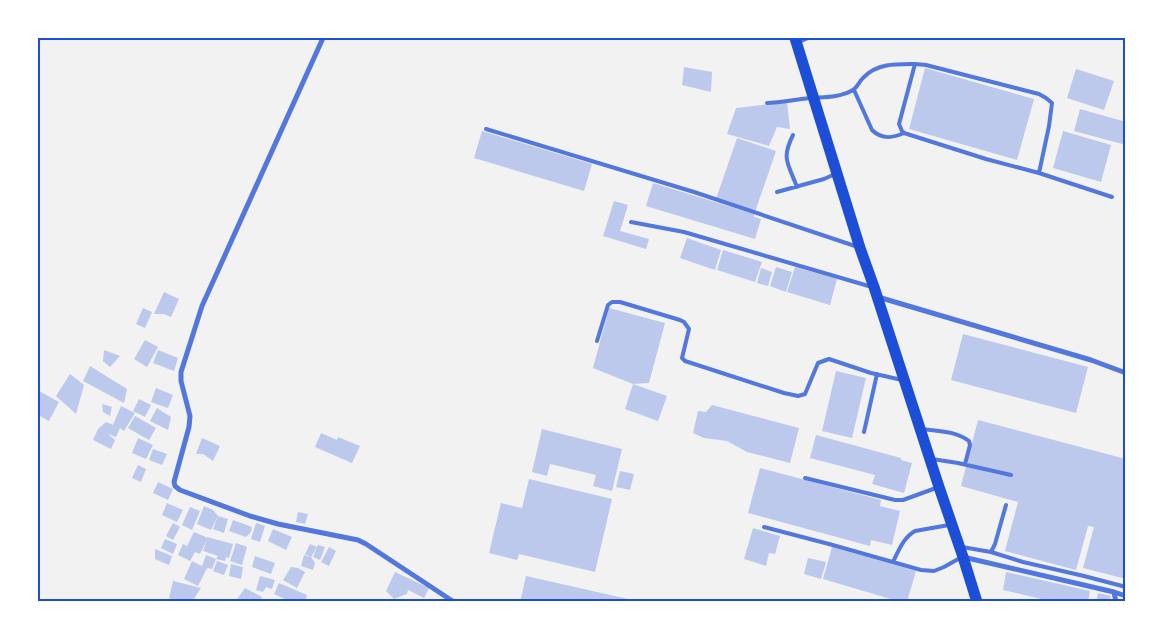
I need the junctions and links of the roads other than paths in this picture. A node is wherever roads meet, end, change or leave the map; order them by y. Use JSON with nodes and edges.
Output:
{"nodes":[{"id":1,"x":323,"y":38,"type":"edge"},
{"id":2,"x":808,"y":38,"type":"edge"},
{"id":3,"x":796,"y":40,"type":"edge"},
{"id":4,"x":915,"y":64,"type":"junction"},
{"id":5,"x":854,"y":90,"type":"junction"},
{"id":6,"x":813,"y":98,"type":"junction"},
{"id":7,"x":767,"y":103,"type":"dead end"},
{"id":8,"x":486,"y":129,"type":"dead end"},
{"id":9,"x":904,"y":133,"type":"junction"},
{"id":10,"x":793,"y":135,"type":"dead end"},
{"id":11,"x":837,"y":173,"type":"junction"},
{"id":12,"x":1039,"y":174,"type":"junction"},
{"id":13,"x":797,"y":187,"type":"junction"},
{"id":14,"x":777,"y":192,"type":"dead end"},
{"id":15,"x":1112,"y":197,"type":"dead end"},
{"id":16,"x":631,"y":222,"type":"dead end"},
{"id":17,"x":860,"y":248,"type":"junction"},
{"id":18,"x":876,"y":292,"type":"junction"},
{"id":19,"x":597,"y":341,"type":"dead end"},
{"id":20,"x":1126,"y":373,"type":"edge"},
{"id":21,"x":877,"y":374,"type":"junction"},
{"id":22,"x":904,"y":380,"type":"junction"},
{"id":23,"x":920,"y":429,"type":"junction"},
{"id":24,"x":864,"y":432,"type":"dead end"},
{"id":25,"x":929,"y":459,"type":"junction"},
{"id":26,"x":965,"y":464,"type":"junction"},
{"id":27,"x":1011,"y":475,"type":"dead end"},
{"id":28,"x":805,"y":478,"type":"dead end"},
{"id":29,"x":939,"y":487,"type":"junction"},
{"id":30,"x":1006,"y":504,"type":"dead end"},
{"id":31,"x":952,"y":524,"type":"junction"},
{"id":32,"x":764,"y":527,"type":"dead end"},
{"id":33,"x":962,"y":552,"type":"junction"},
{"id":34,"x":991,"y":552,"type":"junction"},
{"id":35,"x":893,"y":562,"type":"junction"},
{"id":36,"x":1126,"y":587,"type":"edge"},
{"id":37,"x":1114,"y":592,"type":"junction"},
{"id":38,"x":1126,"y":596,"type":"edge"},
{"id":39,"x":454,"y":602,"type":"edge"},
{"id":40,"x":978,"y":602,"type":"edge"},
{"id":41,"x":1116,"y":602,"type":"edge"}],
"edges":[{"from":1,"to":39,"type":"street"},
{"from":2,"to":3,"type":"lane"},
{"from":3,"to":6,"type":"highway"},
{"from":4,"to":5,"type":"lane"},
{"from":4,"to":9,"type":"lane"},
{"from":4,"to":12,"type":"lane"},
{"from":5,"to":6,"type":"lane"},
{"from":5,"to":9,"type":"lane"},
{"from":6,"to":7,"type":"lane"},
{"from":6,"to":11,"type":"highway"},
{"from":8,"to":17,"type":"lane"},
{"from":9,"to":12,"type":"lane"},
{"from":10,"to":13,"type":"lane"},
{"from":11,"to":13,"type":"lane"},
{"from":11,"to":17,"type":"highway"},
{"from":12,"to":15,"type":"lane"},
{"from":13,"to":14,"type":"lane"},
{"from":16,"to":18,"type":"lane"},
{"from":17,"to":18,"type":"highway"},
{"from":18,"to":20,"type":"street"},
{"from":18,"to":22,"type":"highway"},
{"from":19,"to":21,"type":"lane"},
{"from":21,"to":22,"type":"lane"},
{"from":21,"to":24,"type":"lane"},
{"from":22,"to":23,"type":"highway"},
{"from":23,"to":25,"type":"highway"},
{"from":23,"to":26,"type":"lane"},
{"from":25,"to":26,"type":"lane"},
{"from":25,"to":29,"type":"highway"},
{"from":26,"to":27,"type":"lane"},
{"from":28,"to":29,"type":"lane"},
{"from":29,"to":31,"type":"highway"},
{"from":30,"to":34,"type":"lane"},
{"from":31,"to":33,"type":"highway"},
{"from":31,"to":35,"type":"lane"},
{"from":32,"to":35,"type":"lane"},
{"from":33,"to":34,"type":"lane"},
{"from":33,"to":35,"type":"lane"},
{"from":33,"to":37,"type":"street"},
{"from":33,"to":40,"type":"highway"},
{"from":34,"to":36,"type":"lane"},
{"from":37,"to":38,"type":"street"},
{"from":37,"to":41,"type":"street"}]}
